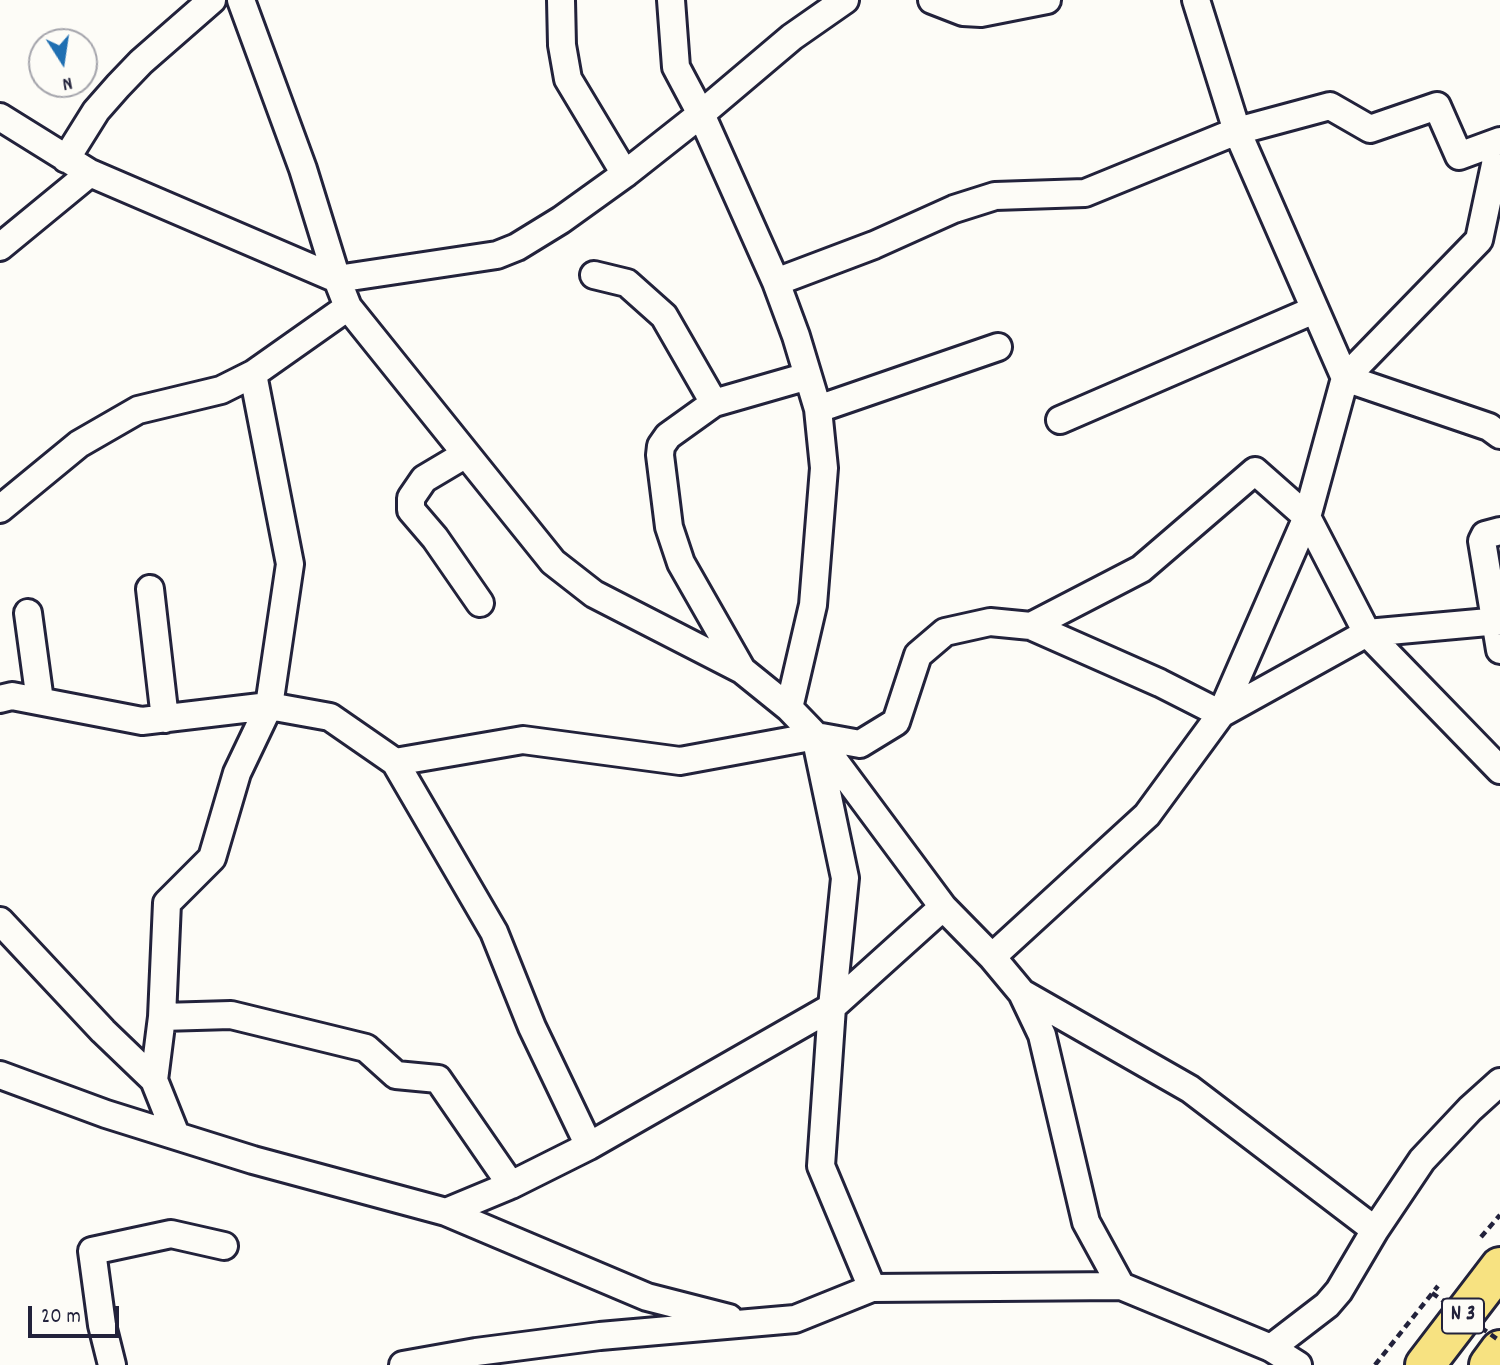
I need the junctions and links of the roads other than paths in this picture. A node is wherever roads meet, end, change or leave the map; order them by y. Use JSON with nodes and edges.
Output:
{"nodes":[{"id":1,"x":212,"y":0,"type":"edge"},
{"id":2,"x":241,"y":0,"type":"edge"},
{"id":3,"x":561,"y":0,"type":"edge"},
{"id":4,"x":671,"y":0,"type":"edge"},
{"id":5,"x":845,"y":0,"type":"edge"},
{"id":6,"x":932,"y":0,"type":"edge"},
{"id":7,"x":1047,"y":0,"type":"edge"},
{"id":8,"x":1196,"y":0,"type":"edge"},
{"id":9,"x":185,"y":9,"type":"edge"},
{"id":10,"x":701,"y":114,"type":"junction"},
{"id":11,"x":0,"y":117,"type":"edge"},
{"id":12,"x":1237,"y":131,"type":"junction"},
{"id":13,"x":1500,"y":141,"type":"edge"},
{"id":14,"x":66,"y":159,"type":"junction"},
{"id":15,"x":90,"y":173,"type":"junction"},
{"id":16,"x":625,"y":174,"type":"junction"},
{"id":17,"x":0,"y":247,"type":"edge"},
{"id":18,"x":594,"y":275,"type":"dead end"},
{"id":19,"x":337,"y":279,"type":"junction"},
{"id":20,"x":776,"y":282,"type":"junction"},
{"id":21,"x":348,"y":307,"type":"junction"},
{"id":22,"x":1314,"y":310,"type":"junction"},
{"id":23,"x":998,"y":346,"type":"dead end"},
{"id":24,"x":253,"y":373,"type":"junction"},
{"id":25,"x":807,"y":376,"type":"junction"},
{"id":26,"x":1345,"y":378,"type":"junction"},
{"id":27,"x":714,"y":403,"type":"junction"},
{"id":28,"x":818,"y":409,"type":"junction"},
{"id":29,"x":1060,"y":421,"type":"dead end"},
{"id":30,"x":1496,"y":427,"type":"edge"},
{"id":31,"x":467,"y":454,"type":"junction"},
{"id":32,"x":0,"y":509,"type":"edge"},
{"id":33,"x":1307,"y":517,"type":"junction"},
{"id":34,"x":1500,"y":531,"type":"edge"},
{"id":35,"x":150,"y":589,"type":"dead end"},
{"id":36,"x":480,"y":603,"type":"dead end"},
{"id":37,"x":28,"y":614,"type":"dead end"},
{"id":38,"x":1497,"y":622,"type":"edge"},
{"id":39,"x":1031,"y":626,"type":"junction"},
{"id":40,"x":1367,"y":633,"type":"junction"},
{"id":41,"x":1500,"y":650,"type":"edge"},
{"id":42,"x":741,"y":670,"type":"junction"},
{"id":43,"x":0,"y":699,"type":"edge"},
{"id":44,"x":40,"y":701,"type":"junction"},
{"id":45,"x":269,"y":706,"type":"junction"},
{"id":46,"x":789,"y":708,"type":"junction"},
{"id":47,"x":1221,"y":714,"type":"junction"},
{"id":48,"x":165,"y":719,"type":"junction"},
{"id":49,"x":816,"y":736,"type":"junction"},
{"id":50,"x":395,"y":762,"type":"junction"},
{"id":51,"x":1500,"y":770,"type":"edge"},
{"id":52,"x":943,"y":907,"type":"junction"},
{"id":53,"x":0,"y":921,"type":"edge"},
{"id":54,"x":992,"y":957,"type":"junction"},
{"id":55,"x":1022,"y":993,"type":"junction"},
{"id":56,"x":832,"y":1007,"type":"junction"},
{"id":57,"x":162,"y":1017,"type":"junction"},
{"id":58,"x":0,"y":1075,"type":"edge"},
{"id":59,"x":154,"y":1080,"type":"junction"},
{"id":60,"x":1500,"y":1082,"type":"edge"},
{"id":61,"x":176,"y":1135,"type":"junction"},
{"id":62,"x":589,"y":1146,"type":"junction"},
{"id":63,"x":511,"y":1185,"type":"junction"},
{"id":64,"x":446,"y":1212,"type":"junction"},
{"id":65,"x":1375,"y":1230,"type":"junction"},
{"id":66,"x":224,"y":1246,"type":"dead end"},
{"id":67,"x":1500,"y":1267,"type":"edge"},
{"id":68,"x":1121,"y":1286,"type":"junction"},
{"id":69,"x":872,"y":1288,"type":"junction"},
{"id":70,"x":748,"y":1323,"type":"junction"},
{"id":71,"x":1271,"y":1348,"type":"junction"},
{"id":72,"x":1500,"y":1350,"type":"edge"},
{"id":73,"x":112,"y":1365,"type":"edge"},
{"id":74,"x":404,"y":1365,"type":"edge"},
{"id":75,"x":1298,"y":1365,"type":"edge"},
{"id":76,"x":1425,"y":1365,"type":"edge"},
{"id":77,"x":1489,"y":1365,"type":"edge"}],
"edges":[{"from":1,"to":9,"type":"street"},
{"from":2,"to":19,"type":"street"},
{"from":3,"to":16,"type":"street"},
{"from":4,"to":10,"type":"street"},
{"from":5,"to":10,"type":"street"},
{"from":6,"to":7,"type":"street"},
{"from":8,"to":12,"type":"street"},
{"from":9,"to":14,"type":"street"},
{"from":10,"to":16,"type":"street"},
{"from":10,"to":20,"type":"street"},
{"from":11,"to":14,"type":"street"},
{"from":12,"to":13,"type":"street"},
{"from":12,"to":20,"type":"street"},
{"from":12,"to":22,"type":"street"},
{"from":13,"to":26,"type":"street"},
{"from":14,"to":15,"type":"street"},
{"from":15,"to":17,"type":"street"},
{"from":15,"to":19,"type":"street"},
{"from":16,"to":19,"type":"street"},
{"from":18,"to":27,"type":"street"},
{"from":19,"to":21,"type":"street"},
{"from":20,"to":25,"type":"street"},
{"from":21,"to":24,"type":"street"},
{"from":21,"to":31,"type":"street"},
{"from":22,"to":26,"type":"street"},
{"from":22,"to":29,"type":"street"},
{"from":23,"to":28,"type":"street"},
{"from":24,"to":32,"type":"street"},
{"from":24,"to":45,"type":"street"},
{"from":25,"to":27,"type":"street"},
{"from":25,"to":28,"type":"street"},
{"from":26,"to":30,"type":"street"},
{"from":26,"to":33,"type":"street"},
{"from":27,"to":42,"type":"street"},
{"from":28,"to":46,"type":"street"},
{"from":31,"to":36,"type":"street"},
{"from":31,"to":42,"type":"street"},
{"from":33,"to":39,"type":"street"},
{"from":33,"to":40,"type":"street"},
{"from":33,"to":47,"type":"street"},
{"from":34,"to":38,"type":"street"},
{"from":35,"to":48,"type":"street"},
{"from":37,"to":44,"type":"street"},
{"from":38,"to":40,"type":"street"},
{"from":38,"to":41,"type":"street"},
{"from":39,"to":47,"type":"street"},
{"from":39,"to":49,"type":"street"},
{"from":40,"to":47,"type":"street"},
{"from":40,"to":51,"type":"street"},
{"from":42,"to":46,"type":"street"},
{"from":43,"to":44,"type":"street"},
{"from":44,"to":48,"type":"street"},
{"from":45,"to":48,"type":"street"},
{"from":45,"to":50,"type":"street"},
{"from":45,"to":57,"type":"street"},
{"from":46,"to":49,"type":"street"},
{"from":47,"to":54,"type":"street"},
{"from":49,"to":50,"type":"street"},
{"from":49,"to":52,"type":"street"},
{"from":49,"to":56,"type":"street"},
{"from":50,"to":62,"type":"street"},
{"from":52,"to":54,"type":"street"},
{"from":52,"to":56,"type":"street"},
{"from":53,"to":59,"type":"street"},
{"from":54,"to":55,"type":"street"},
{"from":55,"to":65,"type":"street"},
{"from":55,"to":68,"type":"street"},
{"from":56,"to":62,"type":"street"},
{"from":56,"to":69,"type":"street"},
{"from":57,"to":59,"type":"street"},
{"from":57,"to":63,"type":"street"},
{"from":58,"to":61,"type":"street"},
{"from":59,"to":61,"type":"street"},
{"from":60,"to":65,"type":"street"},
{"from":61,"to":64,"type":"street"},
{"from":62,"to":63,"type":"street"},
{"from":63,"to":64,"type":"street"},
{"from":64,"to":70,"type":"street"},
{"from":65,"to":71,"type":"street"},
{"from":66,"to":73,"type":"street"},
{"from":67,"to":76,"type":"main road","number":"N 3"},
{"from":68,"to":69,"type":"street"},
{"from":68,"to":71,"type":"street"},
{"from":69,"to":70,"type":"street"},
{"from":70,"to":74,"type":"street"},
{"from":71,"to":75,"type":"street"},
{"from":72,"to":77,"type":"main road","number":"N 3"}]}
